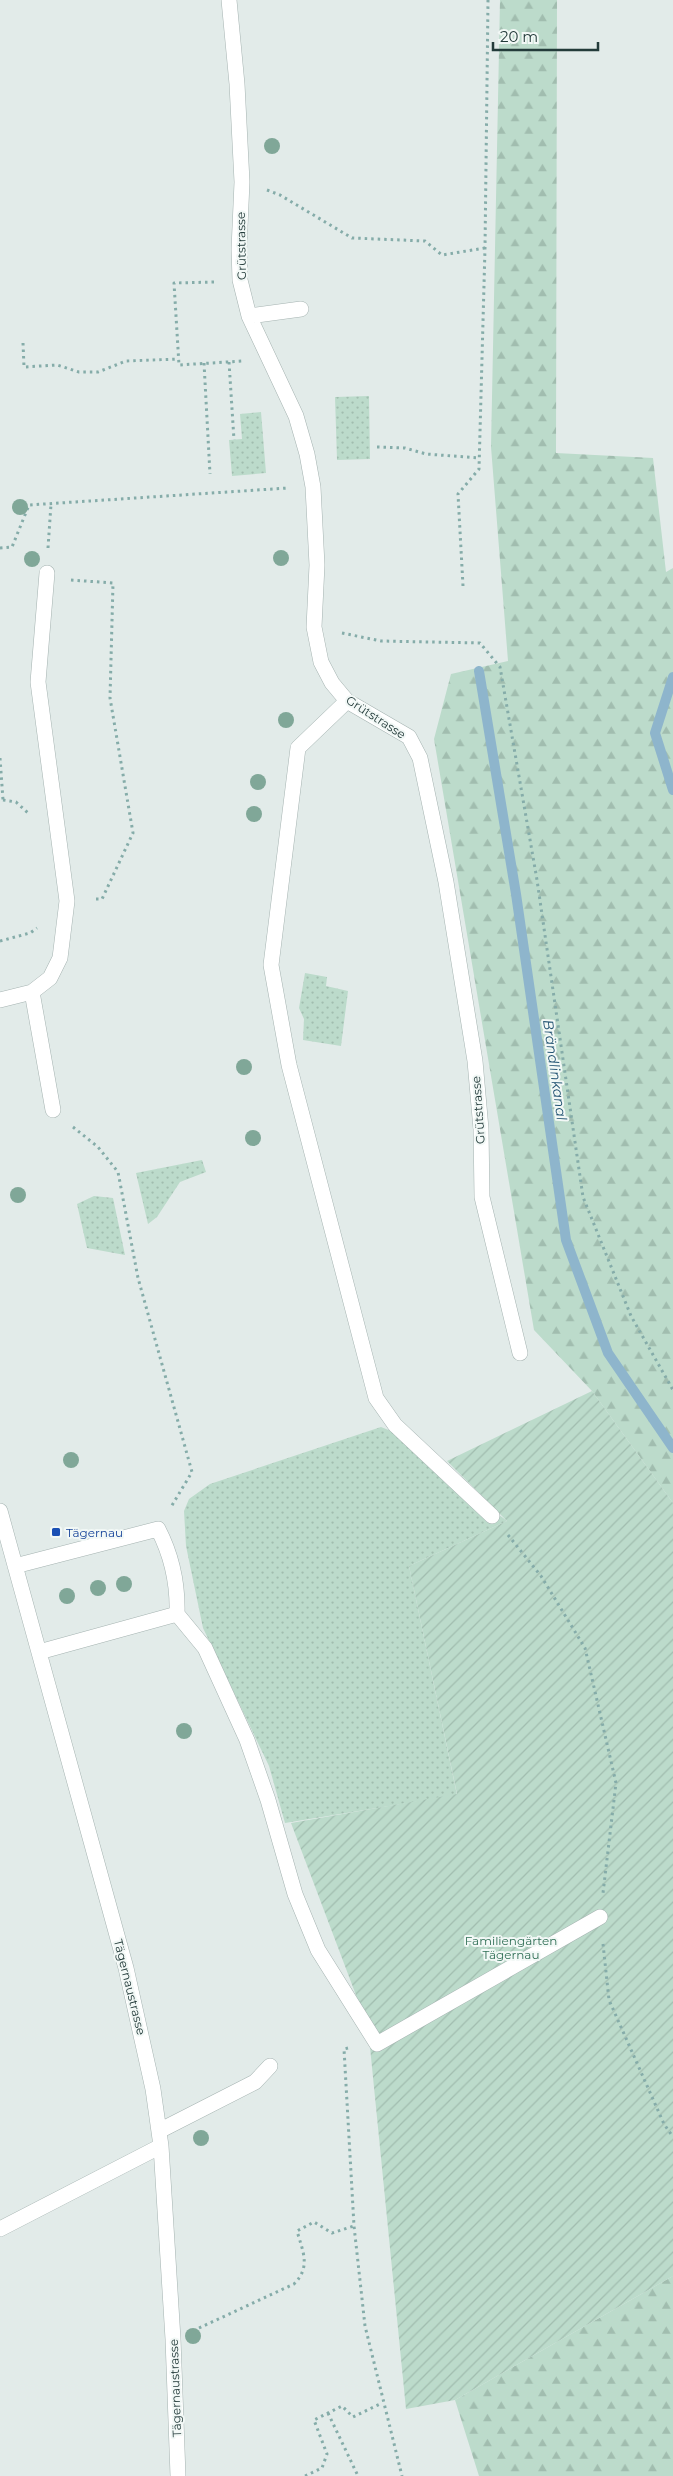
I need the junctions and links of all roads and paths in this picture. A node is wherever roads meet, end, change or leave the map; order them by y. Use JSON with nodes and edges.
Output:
{"nodes":[{"id":1,"x":229,"y":0,"type":"edge"},
{"id":2,"x":488,"y":0,"type":"edge"},
{"id":3,"x":242,"y":182,"type":"junction"},
{"id":4,"x":485,"y":248,"type":"junction"},
{"id":5,"x":240,"y":280,"type":"junction"},
{"id":6,"x":301,"y":309,"type":"dead end"},
{"id":7,"x":249,"y":316,"type":"junction"},
{"id":8,"x":23,"y":343,"type":"dead end"},
{"id":9,"x":178,"y":358,"type":"junction"},
{"id":10,"x":269,"y":360,"type":"junction"},
{"id":11,"x":229,"y":362,"type":"junction"},
{"id":12,"x":204,"y":363,"type":"junction"},
{"id":13,"x":234,"y":440,"type":"dead end"},
{"id":14,"x":377,"y":447,"type":"dead end"},
{"id":15,"x":478,"y":458,"type":"junction"},
{"id":16,"x":210,"y":474,"type":"dead end"},
{"id":17,"x":313,"y":487,"type":"junction"},
{"id":18,"x":52,"y":504,"type":"junction"},
{"id":19,"x":0,"y":548,"type":"edge"},
{"id":20,"x":47,"y":576,"type":"junction"},
{"id":21,"x":463,"y":586,"type":"dead end"},
{"id":22,"x":314,"y":626,"type":"junction"},
{"id":23,"x":347,"y":700,"type":"junction"},
{"id":24,"x":0,"y":758,"type":"edge"},
{"id":25,"x":2,"y":800,"type":"edge"},
{"id":26,"x":30,"y":819,"type":"dead end"},
{"id":27,"x":67,"y":901,"type":"junction"},
{"id":28,"x":43,"y":922,"type":"dead end"},
{"id":29,"x":0,"y":941,"type":"edge"},
{"id":30,"x":32,"y":992,"type":"junction"},
{"id":31,"x":0,"y":1000,"type":"edge"},
{"id":32,"x":53,"y":1110,"type":"joint"},
{"id":33,"x":520,"y":1352,"type":"dead end"},
{"id":34,"x":673,"y":1390,"type":"edge"},
{"id":35,"x":0,"y":1511,"type":"edge"},
{"id":36,"x":492,"y":1516,"type":"joint"},
{"id":37,"x":158,"y":1529,"type":"junction"},
{"id":38,"x":15,"y":1566,"type":"junction"},
{"id":39,"x":177,"y":1614,"type":"junction"},
{"id":40,"x":39,"y":1652,"type":"junction"},
{"id":41,"x":600,"y":1917,"type":"junction"},
{"id":42,"x":377,"y":2044,"type":"junction"},
{"id":43,"x":270,"y":2066,"type":"dead end"},
{"id":44,"x":673,"y":2137,"type":"edge"},
{"id":45,"x":160,"y":2138,"type":"junction"},
{"id":46,"x":354,"y":2226,"type":"junction"},
{"id":47,"x":0,"y":2229,"type":"edge"},
{"id":48,"x":173,"y":2339,"type":"junction"},
{"id":49,"x":382,"y":2403,"type":"junction"},
{"id":50,"x":328,"y":2413,"type":"junction"},
{"id":51,"x":178,"y":2476,"type":"edge"},
{"id":52,"x":305,"y":2476,"type":"edge"},
{"id":53,"x":358,"y":2476,"type":"edge"},
{"id":54,"x":402,"y":2476,"type":"edge"}],
"edges":[{"from":1,"to":3,"type":"street","name":"Grütstrasse"},
{"from":2,"to":4,"type":"path"},
{"from":3,"to":4,"type":"path"},
{"from":3,"to":5,"type":"street","name":"Grütstrasse"},
{"from":4,"to":15,"type":"path"},
{"from":5,"to":7,"type":"street","name":"Grütstrasse"},
{"from":5,"to":9,"type":"path"},
{"from":6,"to":7,"type":"street"},
{"from":7,"to":10,"type":"street","name":"Grütstrasse"},
{"from":8,"to":9,"type":"path"},
{"from":9,"to":12,"type":"path"},
{"from":10,"to":11,"type":"path"},
{"from":10,"to":17,"type":"street","name":"Grütstrasse"},
{"from":11,"to":12,"type":"path"},
{"from":11,"to":13,"type":"path"},
{"from":12,"to":16,"type":"path"},
{"from":14,"to":15,"type":"path"},
{"from":15,"to":21,"type":"path"},
{"from":17,"to":18,"type":"path"},
{"from":17,"to":22,"type":"street","name":"Grütstrasse"},
{"from":18,"to":19,"type":"path"},
{"from":18,"to":20,"type":"path"},
{"from":20,"to":27,"type":"street"},
{"from":20,"to":27,"type":"path"},
{"from":22,"to":23,"type":"street","name":"Grütstrasse"},
{"from":22,"to":34,"type":"path"},
{"from":23,"to":33,"type":"street","name":"Grütstrasse"},
{"from":23,"to":36,"type":"street"},
{"from":24,"to":25,"type":"path"},
{"from":25,"to":26,"type":"path"},
{"from":27,"to":30,"type":"street"},
{"from":28,"to":29,"type":"path"},
{"from":30,"to":31,"type":"street"},
{"from":30,"to":32,"type":"street"},
{"from":32,"to":37,"type":"path"},
{"from":35,"to":38,"type":"street","name":"Tägernaustrasse"},
{"from":36,"to":41,"type":"path"},
{"from":37,"to":38,"type":"street"},
{"from":37,"to":39,"type":"street"},
{"from":38,"to":40,"type":"street","name":"Tägernaustrasse"},
{"from":39,"to":40,"type":"street"},
{"from":39,"to":42,"type":"street"},
{"from":40,"to":45,"type":"street","name":"Tägernaustrasse"},
{"from":41,"to":42,"type":"street"},
{"from":41,"to":44,"type":"path"},
{"from":42,"to":46,"type":"path"},
{"from":43,"to":45,"type":"street"},
{"from":45,"to":47,"type":"street"},
{"from":45,"to":48,"type":"street","name":"Tägernaustrasse"},
{"from":46,"to":48,"type":"path"},
{"from":46,"to":49,"type":"path"},
{"from":48,"to":51,"type":"street","name":"Tägernaustrasse"},
{"from":49,"to":50,"type":"path"},
{"from":49,"to":54,"type":"path"},
{"from":50,"to":52,"type":"path"},
{"from":50,"to":53,"type":"path"}]}
